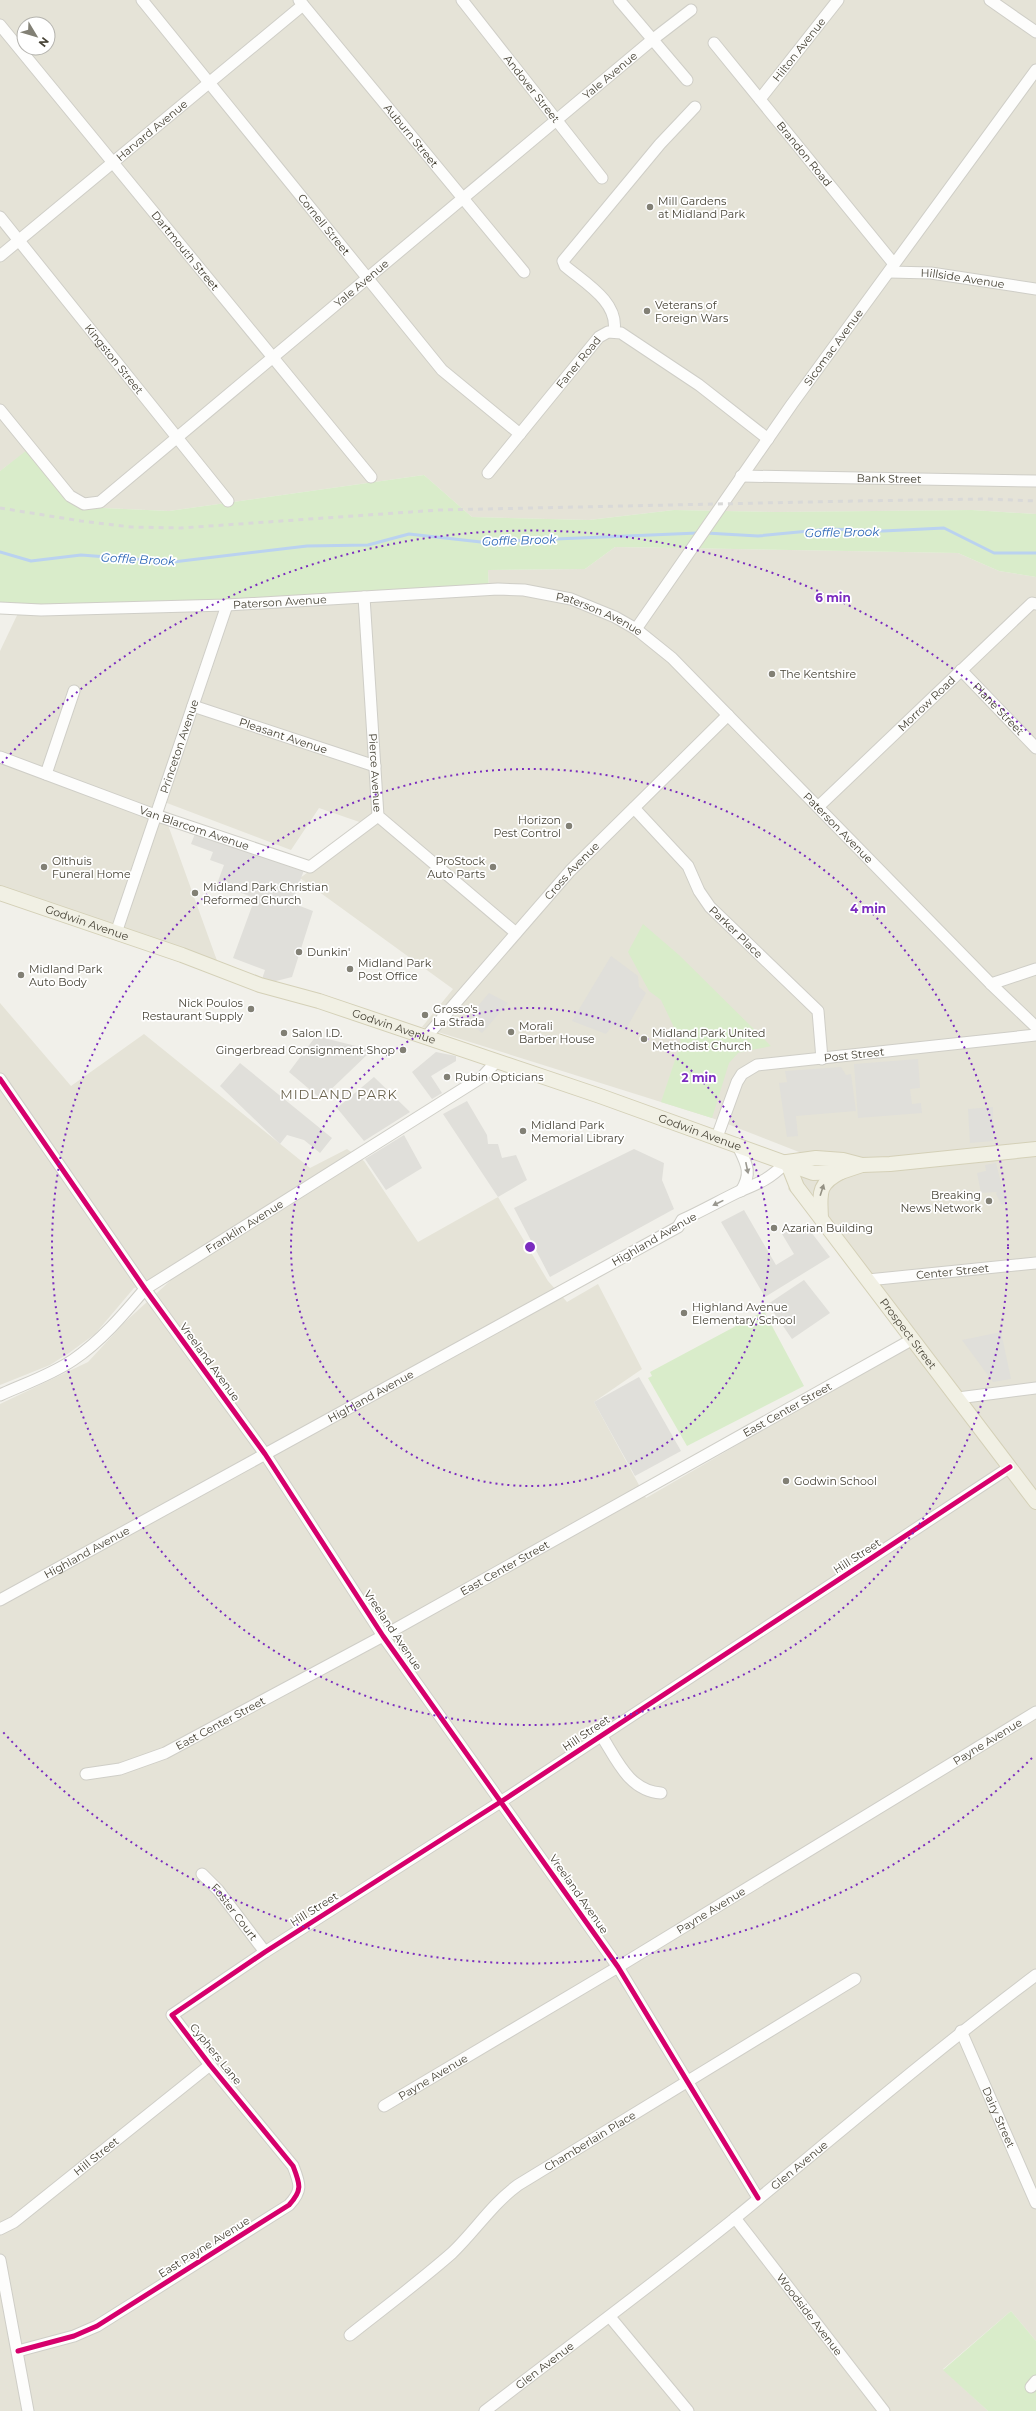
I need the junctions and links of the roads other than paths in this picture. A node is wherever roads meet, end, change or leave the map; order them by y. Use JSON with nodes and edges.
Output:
{"nodes":[{"id":1,"x":142,"y":0,"type":"edge"},
{"id":2,"x":462,"y":0,"type":"edge"},
{"id":3,"x":619,"y":0,"type":"edge"},
{"id":4,"x":838,"y":0,"type":"edge"},
{"id":5,"x":990,"y":0,"type":"edge"},
{"id":6,"x":301,"y":3,"type":"edge"},
{"id":7,"x":691,"y":10,"type":"dead end"},
{"id":8,"x":0,"y":25,"type":"edge"},
{"id":9,"x":1036,"y":32,"type":"edge"},
{"id":10,"x":652,"y":40,"type":"junction"},
{"id":11,"x":714,"y":43,"type":"dead end"},
{"id":12,"x":1034,"y":76,"type":"edge"},
{"id":13,"x":687,"y":80,"type":"dead end"},
{"id":14,"x":209,"y":83,"type":"junction"},
{"id":15,"x":760,"y":99,"type":"junction"},
{"id":16,"x":695,"y":107,"type":"dead end"},
{"id":17,"x":557,"y":120,"type":"junction"},
{"id":18,"x":113,"y":162,"type":"junction"},
{"id":19,"x":602,"y":178,"type":"dead end"},
{"id":20,"x":463,"y":198,"type":"junction"},
{"id":21,"x":0,"y":217,"type":"edge"},
{"id":22,"x":19,"y":240,"type":"junction"},
{"id":23,"x":0,"y":256,"type":"edge"},
{"id":24,"x":891,"y":268,"type":"junction"},
{"id":25,"x":524,"y":272,"type":"dead end"},
{"id":26,"x":368,"y":279,"type":"junction"},
{"id":27,"x":1036,"y":288,"type":"edge"},
{"id":28,"x":614,"y":331,"type":"junction"},
{"id":29,"x":274,"y":358,"type":"junction"},
{"id":30,"x":0,"y":410,"type":"edge"},
{"id":31,"x":520,"y":434,"type":"junction"},
{"id":32,"x":179,"y":437,"type":"junction"},
{"id":33,"x":768,"y":440,"type":"junction"},
{"id":34,"x":488,"y":473,"type":"dead end"},
{"id":35,"x":741,"y":476,"type":"junction"},
{"id":36,"x":371,"y":477,"type":"dead end"},
{"id":37,"x":1036,"y":481,"type":"edge"},
{"id":38,"x":228,"y":501,"type":"dead end"},
{"id":39,"x":364,"y":597,"type":"junction"},
{"id":40,"x":227,"y":604,"type":"junction"},
{"id":41,"x":1036,"y":604,"type":"edge"},
{"id":42,"x":0,"y":608,"type":"edge"},
{"id":43,"x":636,"y":629,"type":"junction"},
{"id":44,"x":961,"y":670,"type":"junction"},
{"id":45,"x":74,"y":691,"type":"dead end"},
{"id":46,"x":193,"y":706,"type":"junction"},
{"id":47,"x":728,"y":715,"type":"junction"},
{"id":48,"x":1036,"y":748,"type":"edge"},
{"id":49,"x":0,"y":757,"type":"edge"},
{"id":50,"x":375,"y":766,"type":"junction"},
{"id":51,"x":46,"y":774,"type":"junction"},
{"id":52,"x":818,"y":807,"type":"junction"},
{"id":53,"x":634,"y":808,"type":"junction"},
{"id":54,"x":156,"y":816,"type":"junction"},
{"id":55,"x":378,"y":816,"type":"junction"},
{"id":56,"x":0,"y":893,"type":"edge"},
{"id":57,"x":116,"y":933,"type":"junction"},
{"id":58,"x":516,"y":933,"type":"junction"},
{"id":59,"x":1036,"y":970,"type":"edge"},
{"id":60,"x":991,"y":984,"type":"junction"},
{"id":61,"x":1036,"y":1027,"type":"edge"},
{"id":62,"x":1036,"y":1035,"type":"edge"},
{"id":63,"x":426,"y":1037,"type":"junction"},
{"id":64,"x":822,"y":1059,"type":"junction"},
{"id":65,"x":496,"y":1062,"type":"junction"},
{"id":66,"x":0,"y":1080,"type":"edge"},
{"id":67,"x":717,"y":1137,"type":"junction"},
{"id":68,"x":737,"y":1144,"type":"junction"},
{"id":69,"x":1036,"y":1150,"type":"edge"},
{"id":70,"x":787,"y":1162,"type":"junction"},
{"id":71,"x":862,"y":1164,"type":"junction"},
{"id":72,"x":841,"y":1172,"type":"junction"},
{"id":73,"x":741,"y":1191,"type":"junction"},
{"id":74,"x":821,"y":1218,"type":"junction"},
{"id":75,"x":1036,"y":1263,"type":"edge"},
{"id":76,"x":868,"y":1280,"type":"junction"},
{"id":77,"x":145,"y":1289,"type":"junction"},
{"id":78,"x":913,"y":1339,"type":"junction"},
{"id":79,"x":1036,"y":1388,"type":"edge"},
{"id":80,"x":0,"y":1395,"type":"edge"},
{"id":81,"x":958,"y":1398,"type":"junction"},
{"id":82,"x":265,"y":1454,"type":"junction"},
{"id":83,"x":1010,"y":1467,"type":"junction"},
{"id":84,"x":1036,"y":1502,"type":"edge"},
{"id":85,"x":0,"y":1600,"type":"edge"},
{"id":86,"x":383,"y":1636,"type":"junction"},
{"id":87,"x":1036,"y":1712,"type":"edge"},
{"id":88,"x":601,"y":1735,"type":"junction"},
{"id":89,"x":86,"y":1774,"type":"dead end"},
{"id":90,"x":661,"y":1793,"type":"dead end"},
{"id":91,"x":502,"y":1801,"type":"junction"},
{"id":92,"x":202,"y":1874,"type":"dead end"},
{"id":93,"x":265,"y":1952,"type":"junction"},
{"id":94,"x":618,"y":1967,"type":"junction"},
{"id":95,"x":1036,"y":1975,"type":"edge"},
{"id":96,"x":855,"y":1979,"type":"dead end"},
{"id":97,"x":172,"y":2015,"type":"joint"},
{"id":98,"x":961,"y":2031,"type":"junction"},
{"id":99,"x":210,"y":2065,"type":"junction"},
{"id":100,"x":687,"y":2082,"type":"junction"},
{"id":101,"x":244,"y":2105,"type":"joint"},
{"id":102,"x":384,"y":2106,"type":"dead end"},
{"id":103,"x":758,"y":2198,"type":"junction"},
{"id":104,"x":1036,"y":2203,"type":"edge"},
{"id":105,"x":735,"y":2218,"type":"junction"},
{"id":106,"x":0,"y":2229,"type":"edge"},
{"id":107,"x":0,"y":2260,"type":"edge"},
{"id":108,"x":610,"y":2318,"type":"junction"},
{"id":109,"x":350,"y":2335,"type":"dead end"},
{"id":110,"x":18,"y":2351,"type":"junction"},
{"id":111,"x":28,"y":2411,"type":"edge"},
{"id":112,"x":485,"y":2411,"type":"edge"},
{"id":113,"x":688,"y":2411,"type":"edge"},
{"id":114,"x":884,"y":2411,"type":"edge"}],
"edges":[{"from":1,"to":14,"type":"street","name":"Cornell Street"},
{"from":2,"to":17,"type":"street","name":"Andover Street"},
{"from":3,"to":10,"type":"street"},
{"from":4,"to":15,"type":"street","name":"Hilton Avenue"},
{"from":5,"to":9,"type":"street"},
{"from":6,"to":14,"type":"street","name":"Harvard Avenue"},
{"from":6,"to":20,"type":"street","name":"Auburn Street"},
{"from":7,"to":10,"type":"street","name":"Yale Avenue"},
{"from":8,"to":18,"type":"street","name":"Dartmouth Street"},
{"from":10,"to":13,"type":"street"},
{"from":10,"to":17,"type":"street","name":"Yale Avenue"},
{"from":11,"to":15,"type":"street","name":"Brandon Road"},
{"from":12,"to":24,"type":"street","name":"Sicomac Avenue"},
{"from":14,"to":18,"type":"street","name":"Harvard Avenue"},
{"from":14,"to":26,"type":"street","name":"Cornell Street"},
{"from":15,"to":24,"type":"street","name":"Brandon Road"},
{"from":16,"to":28,"type":"street"},
{"from":17,"to":19,"type":"street","name":"Andover Street"},
{"from":17,"to":20,"type":"street","name":"Yale Avenue"},
{"from":18,"to":22,"type":"street","name":"Harvard Avenue"},
{"from":18,"to":29,"type":"street","name":"Dartmouth Street"},
{"from":20,"to":25,"type":"street","name":"Auburn Street"},
{"from":20,"to":26,"type":"street","name":"Yale Avenue"},
{"from":21,"to":22,"type":"street","name":"Kingston Street"},
{"from":22,"to":23,"type":"street","name":"Harvard Avenue"},
{"from":22,"to":32,"type":"street","name":"Kingston Street"},
{"from":24,"to":27,"type":"street","name":"Hillside Avenue"},
{"from":24,"to":33,"type":"street","name":"Sicomac Avenue"},
{"from":26,"to":29,"type":"street","name":"Yale Avenue"},
{"from":26,"to":31,"type":"street","name":"Cornell Street"},
{"from":28,"to":31,"type":"street","name":"Faner Road"},
{"from":28,"to":33,"type":"street","name":"Faner Road"},
{"from":29,"to":32,"type":"street","name":"Yale Avenue"},
{"from":29,"to":36,"type":"street","name":"Dartmouth Street"},
{"from":30,"to":32,"type":"street","name":"Yale Avenue"},
{"from":31,"to":34,"type":"street","name":"Faner Road"},
{"from":32,"to":38,"type":"street","name":"Kingston Street"},
{"from":33,"to":35,"type":"street","name":"Sicomac Avenue"},
{"from":35,"to":37,"type":"street","name":"Bank Street"},
{"from":35,"to":43,"type":"street","name":"Sicomac Avenue"},
{"from":39,"to":40,"type":"street","name":"Paterson Avenue"},
{"from":39,"to":43,"type":"street","name":"Paterson Avenue"},
{"from":39,"to":50,"type":"street","name":"Pierce Avenue"},
{"from":40,"to":42,"type":"street","name":"Paterson Avenue"},
{"from":40,"to":46,"type":"street","name":"Princeton Avenue"},
{"from":41,"to":44,"type":"street","name":"Morrow Road"},
{"from":43,"to":47,"type":"street","name":"Paterson Avenue"},
{"from":44,"to":48,"type":"street","name":"Plane Street"},
{"from":44,"to":52,"type":"street","name":"Morrow Road"},
{"from":45,"to":51,"type":"street"},
{"from":46,"to":50,"type":"street","name":"Pleasant Avenue"},
{"from":46,"to":54,"type":"street","name":"Princeton Avenue"},
{"from":47,"to":52,"type":"street","name":"Paterson Avenue"},
{"from":47,"to":53,"type":"street","name":"Cross Avenue"},
{"from":49,"to":51,"type":"street","name":"Van Blarcom Avenue"},
{"from":50,"to":55,"type":"street","name":"Pierce Avenue"},
{"from":51,"to":54,"type":"street","name":"Van Blarcom Avenue"},
{"from":52,"to":60,"type":"street","name":"Paterson Avenue"},
{"from":53,"to":58,"type":"street","name":"Cross Avenue"},
{"from":53,"to":64,"type":"street","name":"Parker Place"},
{"from":54,"to":55,"type":"street","name":"Van Blarcom Avenue"},
{"from":54,"to":57,"type":"street","name":"Princeton Avenue"},
{"from":55,"to":58,"type":"street","name":"Pierce Avenue"},
{"from":56,"to":57,"type":"main road","name":"Godwin Avenue"},
{"from":57,"to":63,"type":"main road","name":"Godwin Avenue"},
{"from":58,"to":63,"type":"street","name":"Cross Avenue"},
{"from":59,"to":60,"type":"street"},
{"from":60,"to":61,"type":"street","name":"Paterson Avenue"},
{"from":62,"to":64,"type":"street","name":"Post Street"},
{"from":63,"to":65,"type":"main road","name":"Godwin Avenue"},
{"from":64,"to":67,"type":"street","name":"Post Street"},
{"from":65,"to":67,"type":"main road","name":"Godwin Avenue"},
{"from":65,"to":77,"type":"street","name":"Franklin Avenue"},
{"from":66,"to":77,"type":"street","name":"Vreeland Avenue"},
{"from":67,"to":68,"type":"main road","name":"Godwin Avenue"},
{"from":68,"to":70,"type":"main road","name":"Godwin Avenue"},
{"from":68,"to":73,"type":"street","one_way":true},
{"from":69,"to":71,"type":"main road","name":"Godwin Avenue"},
{"from":70,"to":71,"type":"main road","name":"Godwin Avenue"},
{"from":70,"to":72,"type":"main road","name":"Godwin Avenue"},
{"from":70,"to":73,"type":"street","name":"Highland Avenue"},
{"from":70,"to":74,"type":"main road","name":"Prospect Street"},
{"from":71,"to":72,"type":"main road","name":"Godwin Avenue"},
{"from":74,"to":72,"type":"main road","one_way":true},
{"from":73,"to":82,"type":"street","name":"Highland Avenue","one_way":true},
{"from":74,"to":76,"type":"main road","name":"Prospect Street"},
{"from":75,"to":76,"type":"street","name":"Center Street"},
{"from":76,"to":78,"type":"main road","name":"Prospect Street"},
{"from":77,"to":80,"type":"street","name":"Franklin Avenue"},
{"from":77,"to":82,"type":"street","name":"Vreeland Avenue"},
{"from":78,"to":81,"type":"main road","name":"Prospect Street"},
{"from":78,"to":86,"type":"street","name":"East Center Street"},
{"from":79,"to":81,"type":"street"},
{"from":81,"to":83,"type":"main road","name":"Prospect Street"},
{"from":82,"to":85,"type":"street","name":"Highland Avenue"},
{"from":82,"to":86,"type":"street","name":"Vreeland Avenue"},
{"from":83,"to":84,"type":"main road","name":"Prospect Street"},
{"from":83,"to":88,"type":"street","name":"Hill Street"},
{"from":86,"to":89,"type":"street","name":"East Center Street"},
{"from":86,"to":91,"type":"street","name":"Vreeland Avenue"},
{"from":87,"to":94,"type":"street","name":"Payne Avenue"},
{"from":88,"to":90,"type":"street"},
{"from":88,"to":91,"type":"street","name":"Hill Street"},
{"from":91,"to":93,"type":"street","name":"Hill Street"},
{"from":91,"to":94,"type":"street","name":"Vreeland Avenue"},
{"from":92,"to":93,"type":"street","name":"Foster Court"},
{"from":93,"to":97,"type":"street","name":"Hill Street"},
{"from":94,"to":100,"type":"street","name":"Vreeland Avenue"},
{"from":94,"to":102,"type":"street","name":"Payne Avenue"},
{"from":95,"to":98,"type":"street","name":"Glen Avenue"},
{"from":96,"to":100,"type":"street","name":"Chamberlain Place"},
{"from":97,"to":99,"type":"street","name":"Cyphers Lane"},
{"from":98,"to":103,"type":"street","name":"Glen Avenue"},
{"from":98,"to":104,"type":"street","name":"Dairy Street"},
{"from":99,"to":101,"type":"street","name":"Cyphers Lane"},
{"from":99,"to":106,"type":"street","name":"Hill Street"},
{"from":100,"to":103,"type":"street","name":"Vreeland Avenue"},
{"from":100,"to":109,"type":"street","name":"Chamberlain Place"},
{"from":101,"to":110,"type":"street","name":"East Payne Avenue"},
{"from":103,"to":105,"type":"street","name":"Glen Avenue"},
{"from":105,"to":108,"type":"street","name":"Glen Avenue"},
{"from":105,"to":114,"type":"street","name":"Woodside Avenue"},
{"from":107,"to":110,"type":"street"},
{"from":108,"to":112,"type":"street","name":"Glen Avenue"},
{"from":108,"to":113,"type":"street"},
{"from":110,"to":111,"type":"street"}]}
